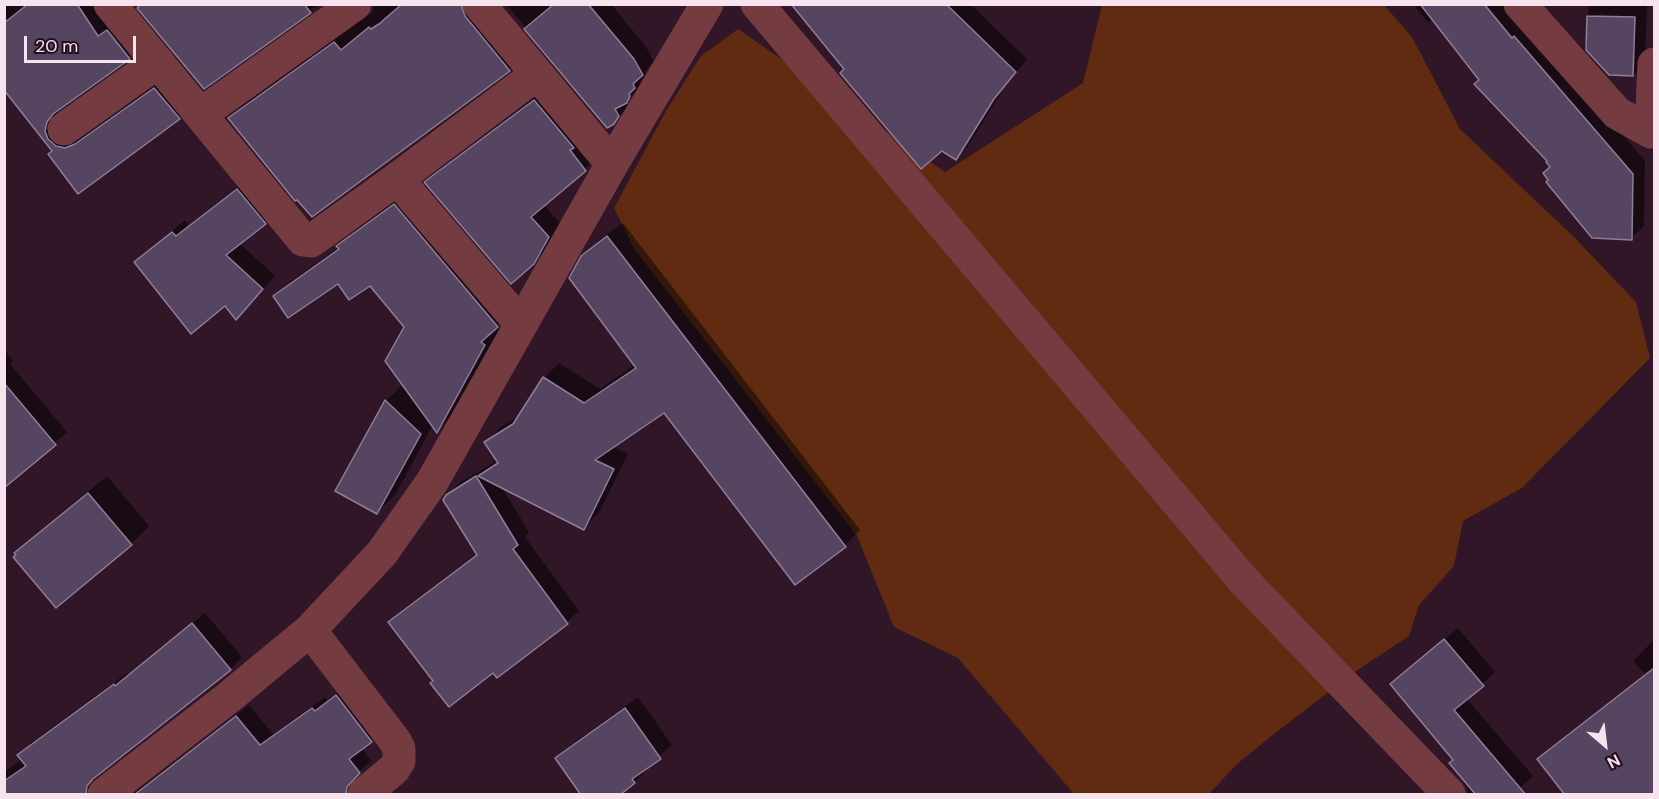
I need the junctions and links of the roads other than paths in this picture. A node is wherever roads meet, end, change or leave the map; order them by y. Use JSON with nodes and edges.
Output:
{"nodes":[{"id":1,"x":110,"y":4,"type":"edge"},
{"id":2,"x":355,"y":4,"type":"edge"},
{"id":3,"x":480,"y":4,"type":"edge"},
{"id":4,"x":707,"y":4,"type":"edge"},
{"id":5,"x":757,"y":4,"type":"edge"},
{"id":6,"x":1520,"y":4,"type":"edge"},
{"id":7,"x":158,"y":62,"type":"junction"},
{"id":8,"x":1654,"y":64,"type":"edge"},
{"id":9,"x":537,"y":74,"type":"junction"},
{"id":10,"x":201,"y":114,"type":"junction"},
{"id":11,"x":64,"y":129,"type":"dead end"},
{"id":12,"x":1653,"y":132,"type":"edge"},
{"id":13,"x":612,"y":164,"type":"junction"},
{"id":14,"x":397,"y":179,"type":"junction"},
{"id":15,"x":520,"y":323,"type":"junction"},
{"id":16,"x":310,"y":630,"type":"junction"},
{"id":17,"x":104,"y":795,"type":"edge"},
{"id":18,"x":364,"y":795,"type":"edge"},
{"id":19,"x":1449,"y":795,"type":"edge"}],
"edges":[{"from":1,"to":7,"type":"street"},
{"from":2,"to":10,"type":"street"},
{"from":3,"to":9,"type":"street"},
{"from":4,"to":13,"type":"street"},
{"from":5,"to":19,"type":"street"},
{"from":6,"to":12,"type":"street"},
{"from":7,"to":10,"type":"street"},
{"from":7,"to":11,"type":"street"},
{"from":8,"to":12,"type":"street"},
{"from":9,"to":13,"type":"street"},
{"from":9,"to":14,"type":"street"},
{"from":10,"to":14,"type":"street"},
{"from":13,"to":15,"type":"street"},
{"from":14,"to":15,"type":"street"},
{"from":15,"to":16,"type":"street"},
{"from":16,"to":17,"type":"street"},
{"from":16,"to":18,"type":"street"}]}
